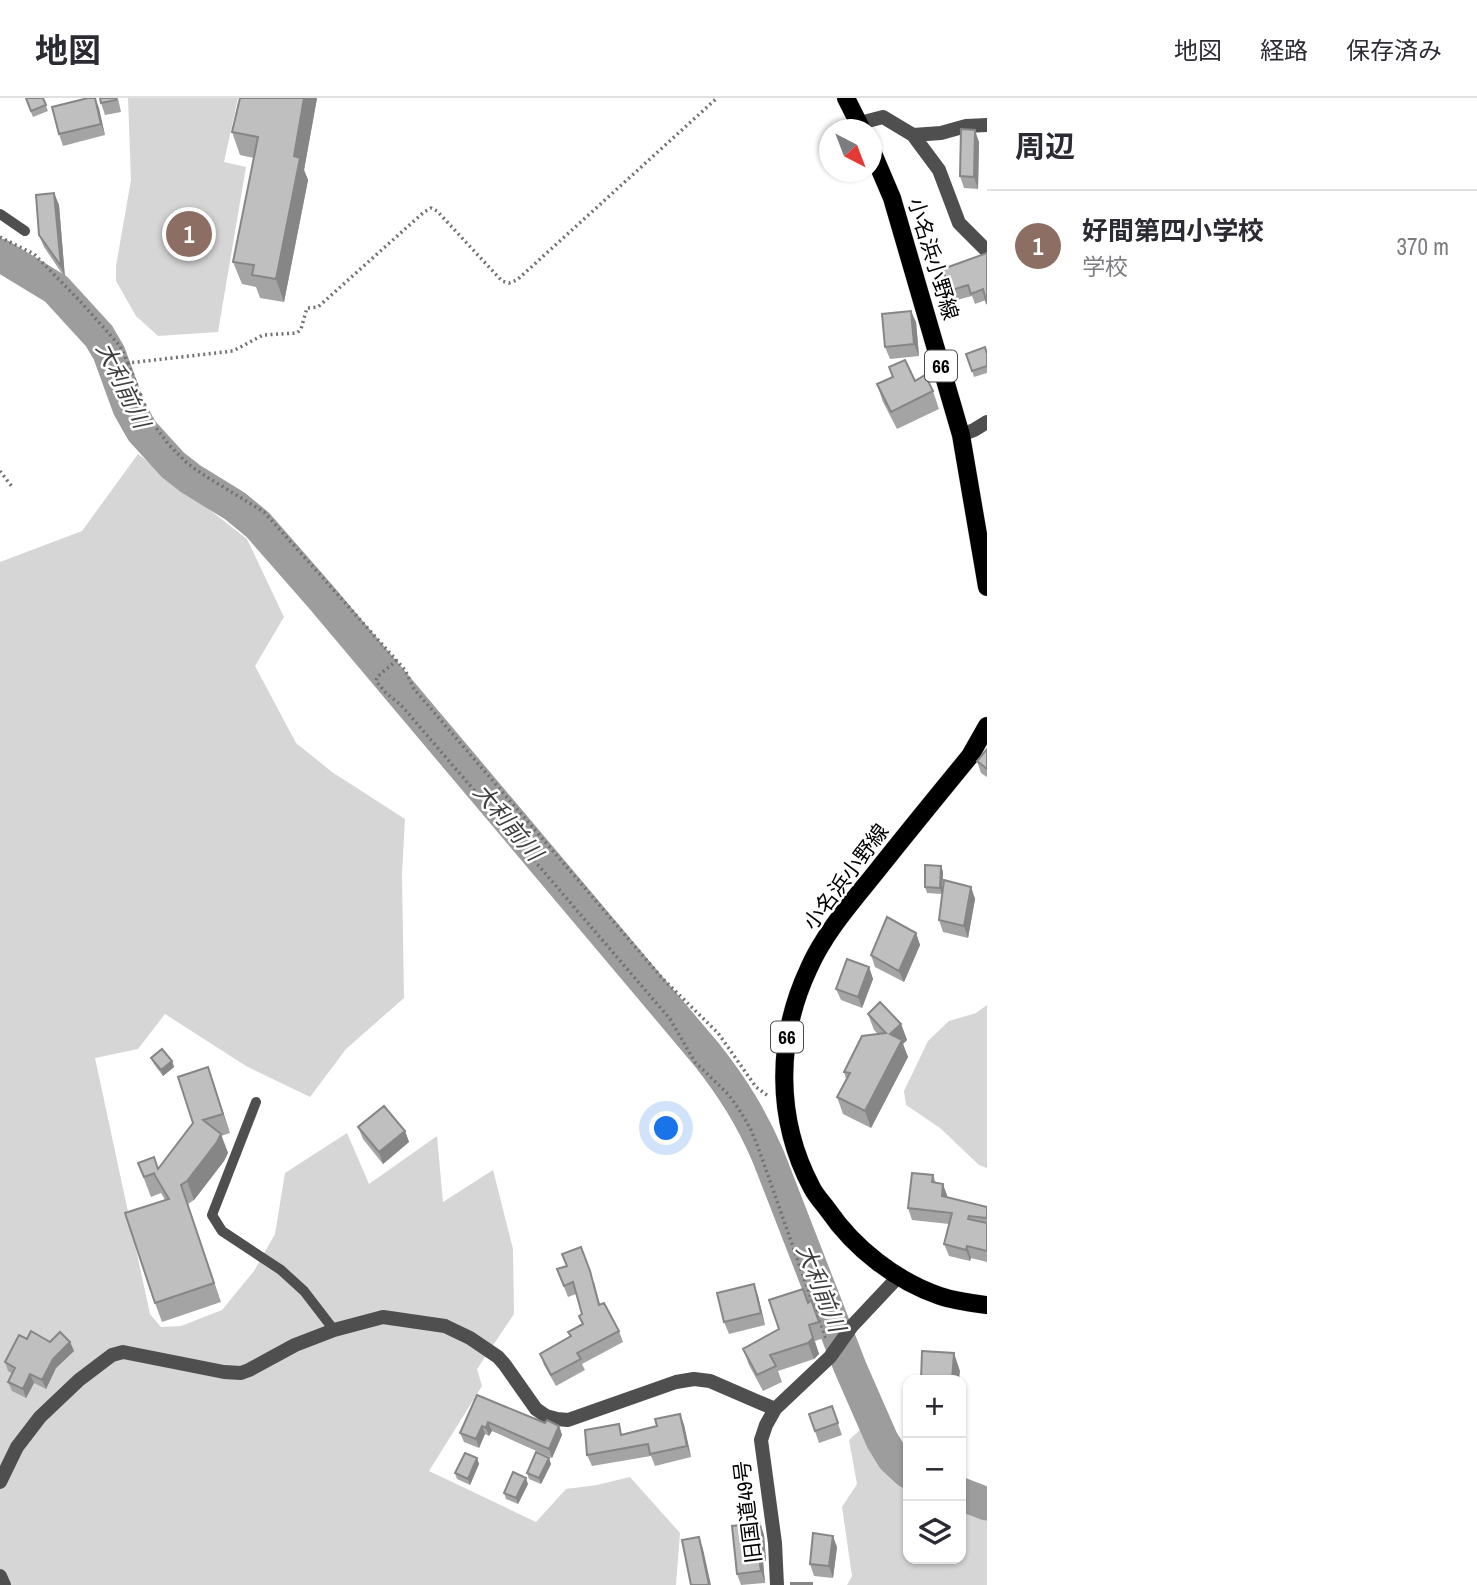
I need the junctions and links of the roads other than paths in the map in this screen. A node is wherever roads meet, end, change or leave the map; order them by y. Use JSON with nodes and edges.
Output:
{"nodes":[{"id":1,"x":846,"y":98,"type":"edge"},
{"id":2,"x":857,"y":119,"type":"edge"},
{"id":3,"x":878,"y":119,"type":"edge"},
{"id":4,"x":987,"y":125,"type":"edge"},
{"id":5,"x":913,"y":135,"type":"junction"},
{"id":6,"x":882,"y":174,"type":"edge"},
{"id":7,"x":0,"y":214,"type":"edge"},
{"id":8,"x":25,"y":231,"type":"dead end"},
{"id":9,"x":987,"y":251,"type":"edge"},
{"id":10,"x":987,"y":422,"type":"edge"},
{"id":11,"x":961,"y":435,"type":"junction"},
{"id":12,"x":987,"y":587,"type":"edge"},
{"id":13,"x":987,"y":726,"type":"edge"},
{"id":14,"x":256,"y":1102,"type":"dead end"},
{"id":15,"x":899,"y":1276,"type":"junction"},
{"id":16,"x":987,"y":1306,"type":"edge"},
{"id":17,"x":334,"y":1330,"type":"junction"},
{"id":18,"x":775,"y":1409,"type":"junction"},
{"id":19,"x":0,"y":1482,"type":"edge"},
{"id":20,"x":0,"y":1576,"type":"edge"},
{"id":21,"x":4,"y":1585,"type":"edge"},
{"id":22,"x":777,"y":1585,"type":"edge"}],
"edges":[{"from":1,"to":2,"type":"main road"},
{"from":3,"to":5,"type":"street"},
{"from":4,"to":5,"type":"street"},
{"from":5,"to":9,"type":"street"},
{"from":6,"to":11,"type":"main road","name":"小名浜小野線","number":"66"},
{"from":7,"to":8,"type":"lane"},
{"from":10,"to":11,"type":"street"},
{"from":11,"to":12,"type":"main road","name":"小名浜小野線","number":"66"},
{"from":13,"to":15,"type":"main road","name":"小名浜小野線","number":"66"},
{"from":14,"to":17,"type":"lane"},
{"from":15,"to":16,"type":"main road","name":"小名浜小野線","number":"66"},
{"from":15,"to":18,"type":"street","name":"旧国道49号"},
{"from":17,"to":18,"type":"street"},
{"from":17,"to":19,"type":"street"},
{"from":18,"to":22,"type":"street","name":"旧国道49号"},
{"from":20,"to":21,"type":"street"}]}
